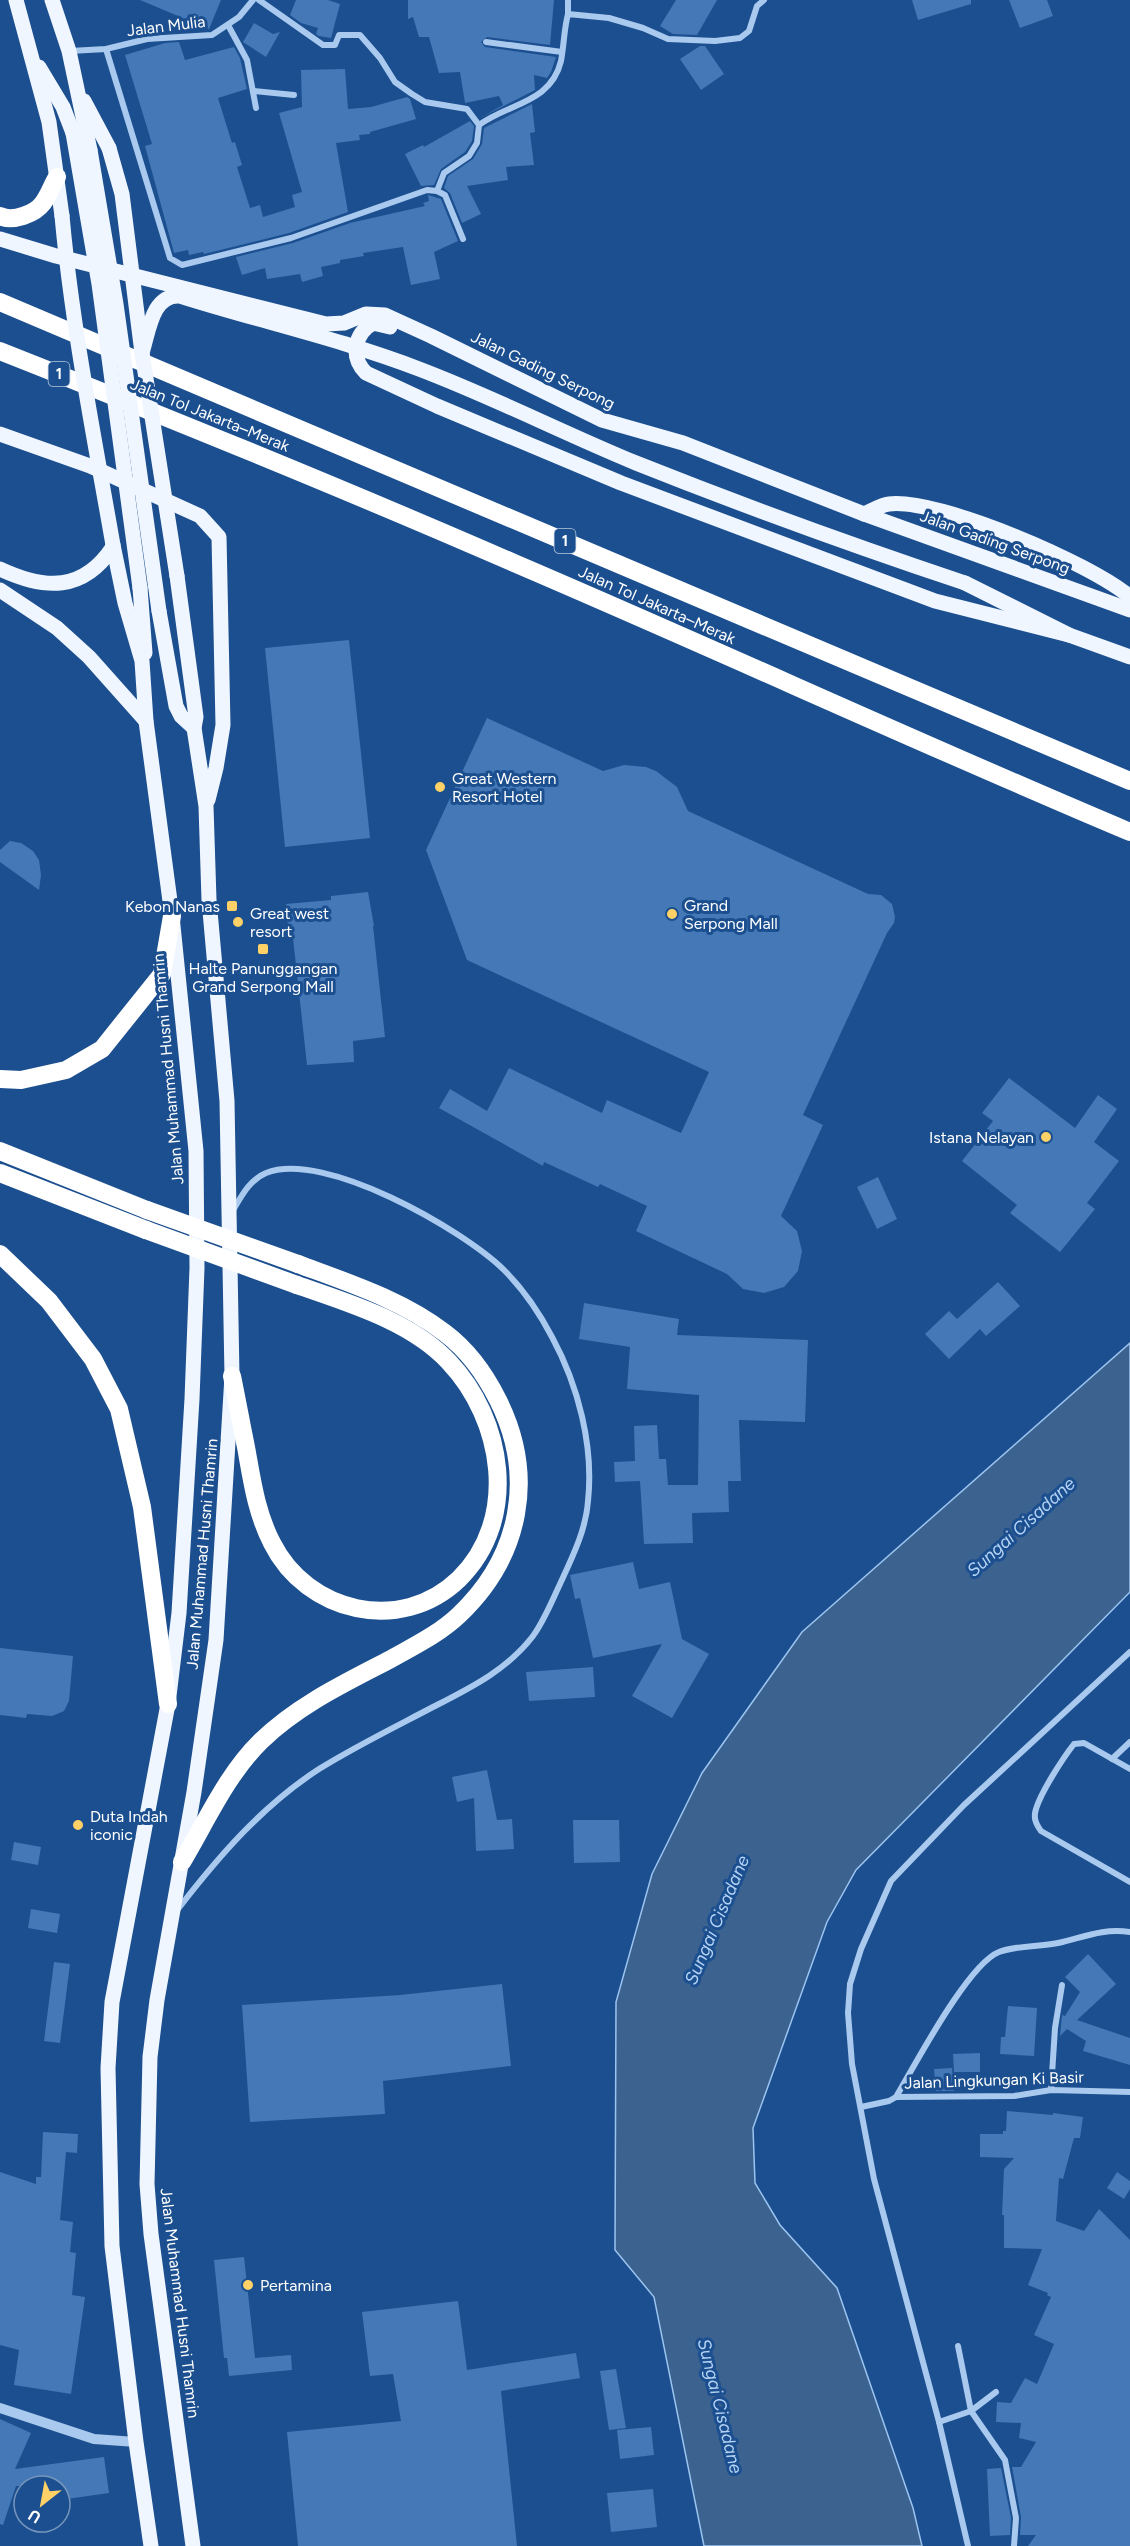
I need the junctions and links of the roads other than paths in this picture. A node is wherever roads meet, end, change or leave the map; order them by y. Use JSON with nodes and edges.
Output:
{"nodes":[{"id":1,"x":16,"y":0,"type":"edge"},
{"id":2,"x":52,"y":0,"type":"edge"},
{"id":3,"x":253,"y":0,"type":"edge"},
{"id":4,"x":259,"y":0,"type":"edge"},
{"id":5,"x":568,"y":0,"type":"edge"},
{"id":6,"x":764,"y":0,"type":"edge"},
{"id":7,"x":568,"y":14,"type":"junction"},
{"id":8,"x":228,"y":25,"type":"junction"},
{"id":9,"x":486,"y":42,"type":"dead end"},
{"id":10,"x":106,"y":49,"type":"junction"},
{"id":11,"x":69,"y":51,"type":"junction"},
{"id":12,"x":562,"y":52,"type":"junction"},
{"id":13,"x":33,"y":59,"type":"junction"},
{"id":14,"x":78,"y":91,"type":"junction"},
{"id":15,"x":253,"y":91,"type":"junction"},
{"id":16,"x":294,"y":95,"type":"dead end"},
{"id":17,"x":256,"y":108,"type":"dead end"},
{"id":18,"x":479,"y":125,"type":"junction"},
{"id":19,"x":57,"y":177,"type":"junction"},
{"id":20,"x":437,"y":191,"type":"junction"},
{"id":21,"x":0,"y":216,"type":"edge"},
{"id":22,"x":463,"y":238,"type":"dead end"},
{"id":23,"x":0,"y":240,"type":"edge"},
{"id":24,"x":0,"y":302,"type":"edge"},
{"id":25,"x":431,"y":336,"type":"junction"},
{"id":26,"x":0,"y":351,"type":"edge"},
{"id":27,"x":142,"y":352,"type":"junction"},
{"id":28,"x":0,"y":434,"type":"edge"},
{"id":29,"x":864,"y":514,"type":"junction"},
{"id":30,"x":113,"y":546,"type":"junction"},
{"id":31,"x":0,"y":569,"type":"edge"},
{"id":32,"x":0,"y":590,"type":"edge"},
{"id":33,"x":1130,"y":597,"type":"edge"},
{"id":34,"x":1130,"y":610,"type":"edge"},
{"id":35,"x":1069,"y":635,"type":"junction"},
{"id":36,"x":1130,"y":657,"type":"edge"},
{"id":37,"x":141,"y":661,"type":"junction"},
{"id":38,"x":146,"y":721,"type":"junction"},
{"id":39,"x":194,"y":728,"type":"junction"},
{"id":40,"x":1130,"y":781,"type":"edge"},
{"id":41,"x":206,"y":806,"type":"junction"},
{"id":42,"x":1130,"y":832,"type":"edge"},
{"id":43,"x":172,"y":916,"type":"junction"},
{"id":44,"x":0,"y":1079,"type":"edge"},
{"id":45,"x":0,"y":1151,"type":"edge"},
{"id":46,"x":0,"y":1173,"type":"edge"},
{"id":47,"x":230,"y":1216,"type":"junction"},
{"id":48,"x":0,"y":1254,"type":"edge"},
{"id":49,"x":232,"y":1376,"type":"junction"},
{"id":50,"x":1130,"y":1652,"type":"edge"},
{"id":51,"x":168,"y":1704,"type":"junction"},
{"id":52,"x":1130,"y":1742,"type":"edge"},
{"id":53,"x":1112,"y":1759,"type":"junction"},
{"id":54,"x":1130,"y":1769,"type":"edge"},
{"id":55,"x":182,"y":1862,"type":"junction"},
{"id":56,"x":1130,"y":1882,"type":"edge"},
{"id":57,"x":172,"y":1917,"type":"junction"},
{"id":58,"x":1130,"y":1932,"type":"edge"},
{"id":59,"x":1062,"y":1985,"type":"dead end"},
{"id":60,"x":1051,"y":2090,"type":"junction"},
{"id":61,"x":1130,"y":2092,"type":"edge"},
{"id":62,"x":896,"y":2097,"type":"junction"},
{"id":63,"x":861,"y":2107,"type":"junction"},
{"id":64,"x":958,"y":2346,"type":"dead end"},
{"id":65,"x":996,"y":2392,"type":"dead end"},
{"id":66,"x":0,"y":2408,"type":"edge"},
{"id":67,"x":971,"y":2411,"type":"junction"},
{"id":68,"x":939,"y":2422,"type":"junction"},
{"id":69,"x":136,"y":2442,"type":"junction"},
{"id":70,"x":151,"y":2546,"type":"edge"},
{"id":71,"x":193,"y":2546,"type":"edge"},
{"id":72,"x":968,"y":2546,"type":"edge"},
{"id":73,"x":1014,"y":2546,"type":"edge"}],
"edges":[{"from":1,"to":13,"type":"main road"},
{"from":2,"to":11,"type":"main road"},
{"from":3,"to":8,"type":"street","name":"Jalan Mulia"},
{"from":4,"to":18,"type":"street"},
{"from":5,"to":7,"type":"street"},
{"from":6,"to":7,"type":"street"},
{"from":7,"to":12,"type":"street"},
{"from":8,"to":10,"type":"street","name":"Jalan Mulia"},
{"from":8,"to":15,"type":"street"},
{"from":9,"to":12,"type":"street"},
{"from":10,"to":11,"type":"street","name":"Jalan Mulia"},
{"from":10,"to":20,"type":"street"},
{"from":11,"to":14,"type":"main road"},
{"from":12,"to":18,"type":"street"},
{"from":13,"to":19,"type":"main road","name":"Jalan Muhammad Husni Thamrin"},
{"from":13,"to":37,"type":"main road","name":"Jalan Muhammad Husni Thamrin","bridge":true},
{"from":14,"to":27,"type":"main road","name":"Jalan Muhammad Husni Thamrin","bridge":true},
{"from":14,"to":39,"type":"main road","bridge":true},
{"from":15,"to":16,"type":"street"},
{"from":15,"to":17,"type":"street"},
{"from":18,"to":20,"type":"street"},
{"from":19,"to":21,"type":"highway"},
{"from":19,"to":30,"type":"main road","name":"Jalan Muhammad Husni Thamrin","bridge":true},
{"from":20,"to":22,"type":"street"},
{"from":23,"to":25,"type":"main road","name":"Jalan Gading Serpong"},
{"from":24,"to":40,"type":"highway","name":"Jalan Tol Jakarta–Merak","number":"1"},
{"from":25,"to":29,"type":"main road","name":"Jalan Gading Serpong"},
{"from":25,"to":35,"type":"main road"},
{"from":26,"to":42,"type":"highway","name":"Jalan Tol Jakarta–Merak","number":"1"},
{"from":27,"to":35,"type":"main road","bridge":true},
{"from":27,"to":39,"type":"main road","name":"Jalan Muhammad Husni Thamrin","bridge":true},
{"from":28,"to":41,"type":"main road"},
{"from":29,"to":33,"type":"main road"},
{"from":29,"to":34,"type":"main road","name":"Jalan Gading Serpong"},
{"from":30,"to":31,"type":"main road"},
{"from":30,"to":37,"type":"main road","name":"Jalan Muhammad Husni Thamrin"},
{"from":32,"to":38,"type":"main road"},
{"from":35,"to":36,"type":"main road"},
{"from":37,"to":38,"type":"main road","name":"Jalan Muhammad Husni Thamrin"},
{"from":38,"to":43,"type":"main road","name":"Jalan Muhammad Husni Thamrin"},
{"from":39,"to":41,"type":"main road","name":"Jalan Muhammad Husni Thamrin"},
{"from":41,"to":47,"type":"main road","name":"Jalan Muhammad Husni Thamrin"},
{"from":43,"to":44,"type":"highway"},
{"from":43,"to":51,"type":"main road","name":"Jalan Muhammad Husni Thamrin"},
{"from":45,"to":55,"type":"highway","bridge":true},
{"from":46,"to":49,"type":"highway","bridge":true},
{"from":47,"to":49,"type":"main road","name":"Jalan Muhammad Husni Thamrin"},
{"from":47,"to":57,"type":"street"},
{"from":48,"to":51,"type":"highway"},
{"from":49,"to":55,"type":"main road","name":"Jalan Muhammad Husni Thamrin"},
{"from":50,"to":63,"type":"street"},
{"from":51,"to":69,"type":"main road","name":"Jalan Muhammad Husni Thamrin"},
{"from":52,"to":53,"type":"street"},
{"from":53,"to":54,"type":"street"},
{"from":53,"to":56,"type":"street"},
{"from":55,"to":57,"type":"main road","name":"Jalan Muhammad Husni Thamrin"},
{"from":57,"to":71,"type":"main road","name":"Jalan Muhammad Husni Thamrin"},
{"from":58,"to":62,"type":"street"},
{"from":59,"to":60,"type":"street"},
{"from":60,"to":61,"type":"street","name":"Jalan Lingkungan Ki Basir"},
{"from":60,"to":62,"type":"street","name":"Jalan Lingkungan Ki Basir"},
{"from":62,"to":63,"type":"street","name":"Jalan Lingkungan Ki Basir"},
{"from":63,"to":68,"type":"street"},
{"from":64,"to":67,"type":"street"},
{"from":65,"to":67,"type":"street"},
{"from":66,"to":69,"type":"street"},
{"from":67,"to":68,"type":"street"},
{"from":67,"to":73,"type":"street"},
{"from":68,"to":72,"type":"street"},
{"from":69,"to":70,"type":"main road","name":"Jalan Muhammad Husni Thamrin"}]}
